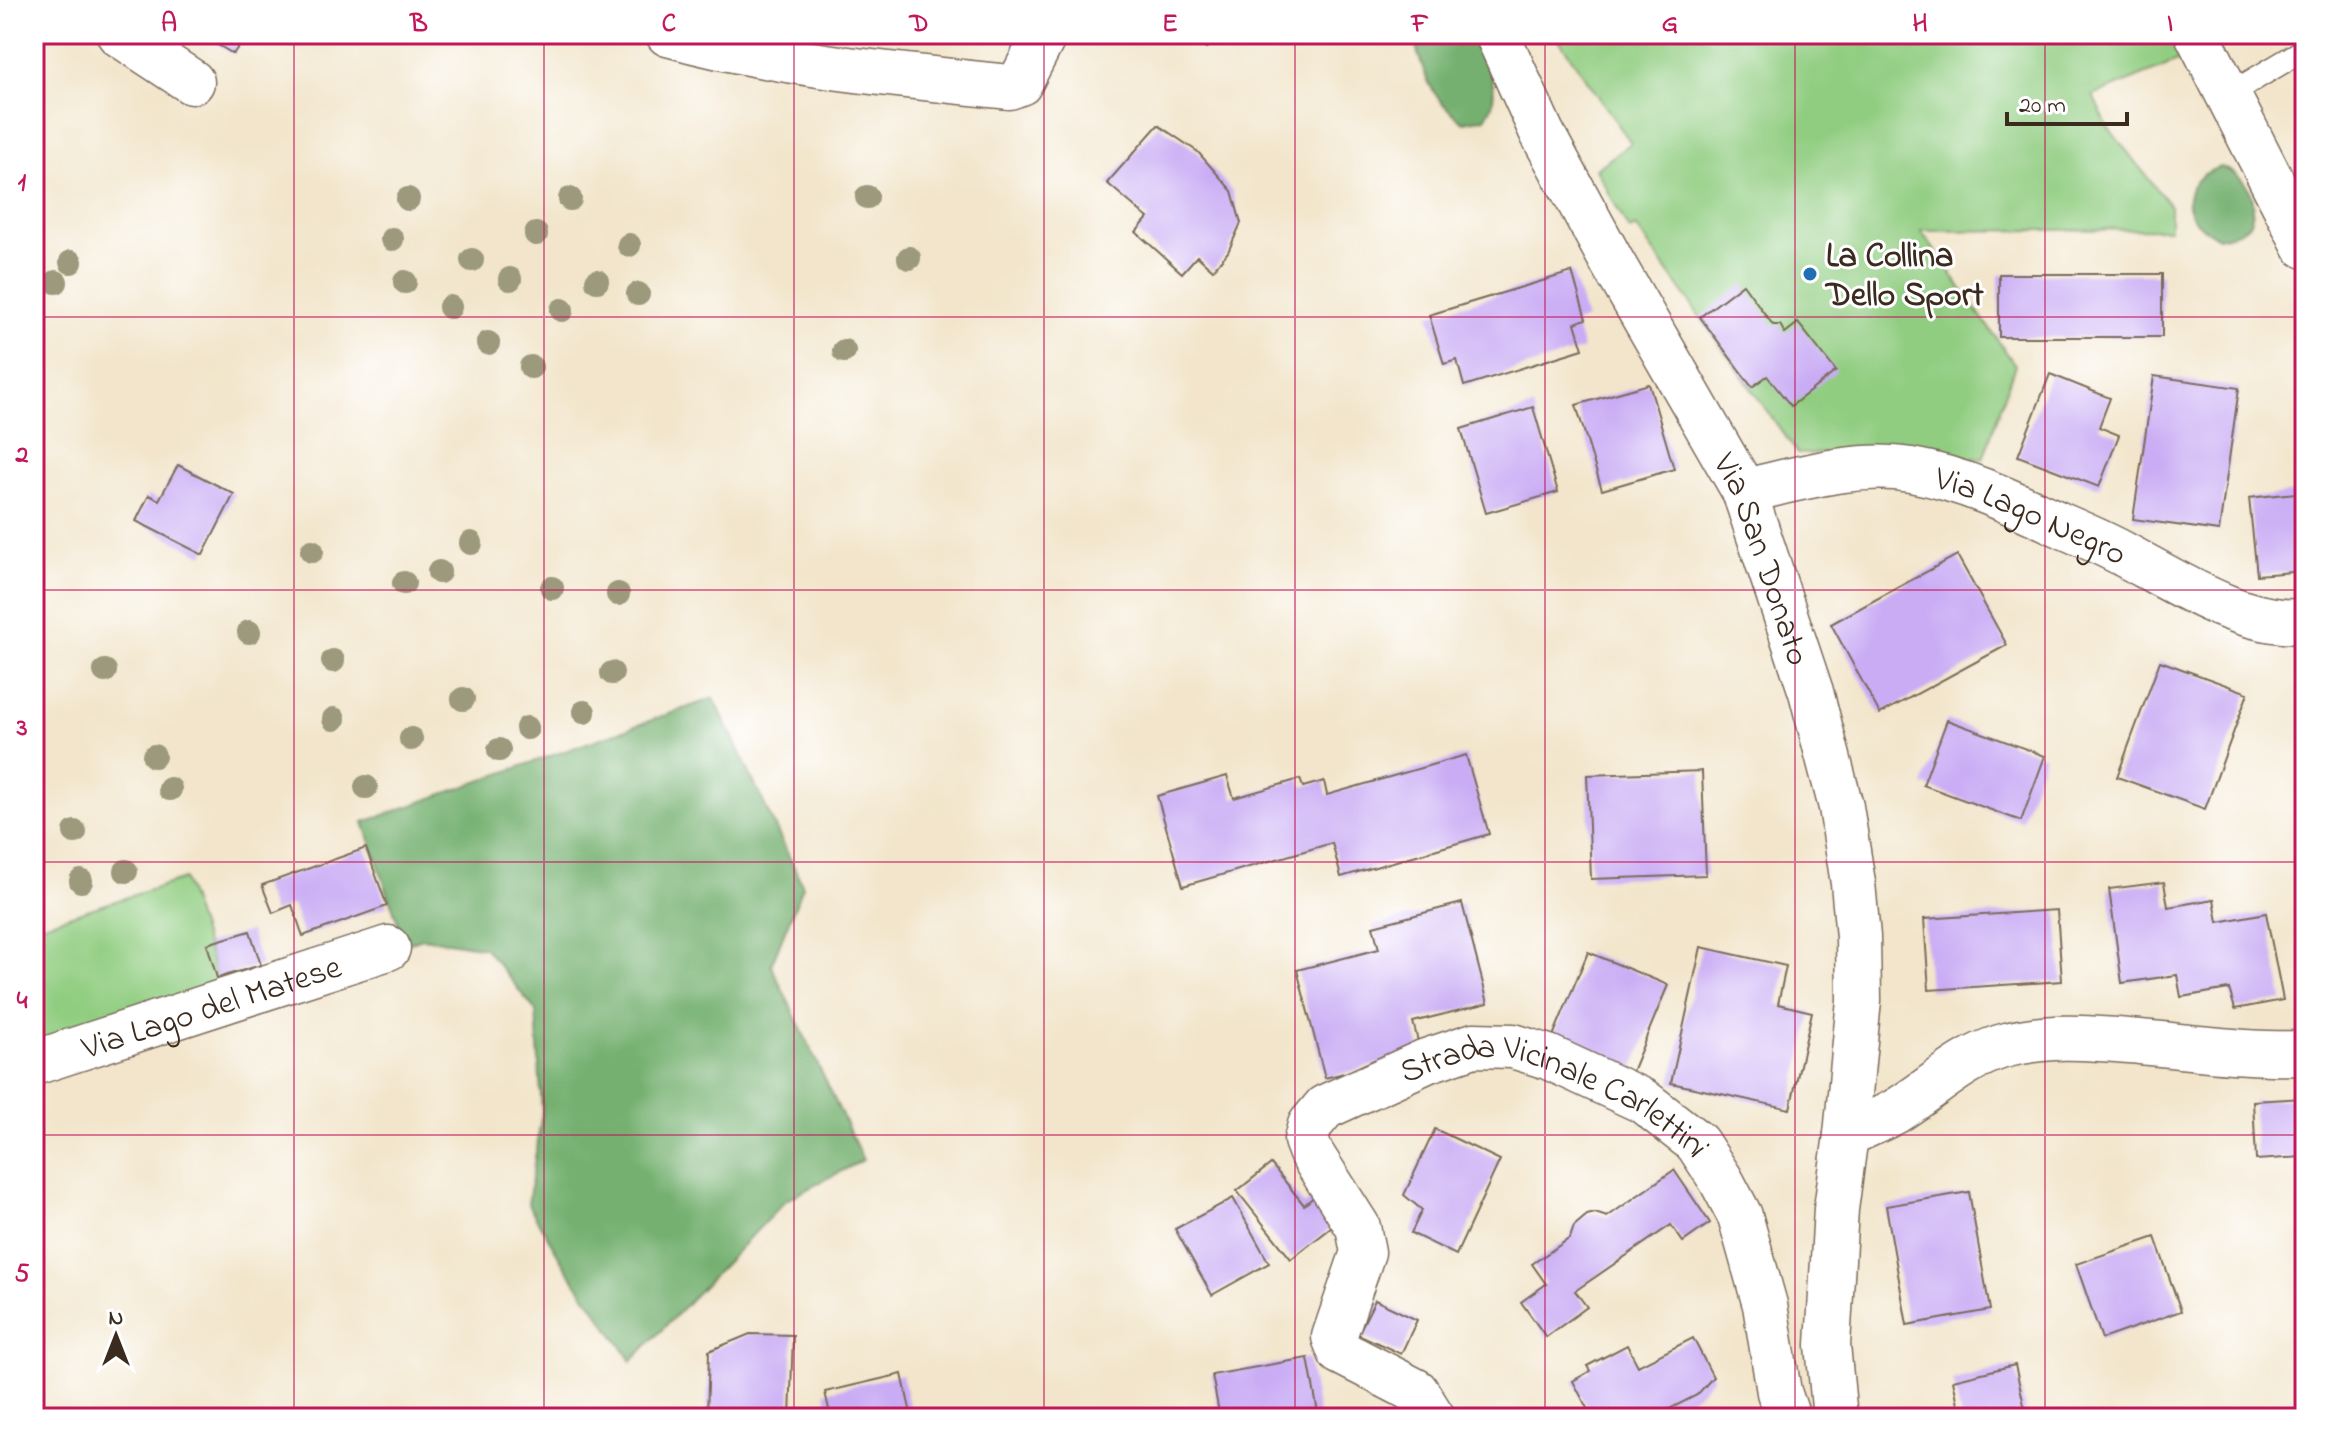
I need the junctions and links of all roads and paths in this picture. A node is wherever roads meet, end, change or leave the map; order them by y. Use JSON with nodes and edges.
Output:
{"nodes":[{"id":1,"x":119,"y":34,"type":"edge"},
{"id":2,"x":668,"y":34,"type":"edge"},
{"id":3,"x":1045,"y":34,"type":"edge"},
{"id":4,"x":1497,"y":34,"type":"edge"},
{"id":5,"x":2197,"y":34,"type":"edge"},
{"id":6,"x":2305,"y":49,"type":"edge"},
{"id":7,"x":192,"y":82,"type":"dead end"},
{"id":8,"x":2228,"y":95,"type":"junction"},
{"id":9,"x":2305,"y":246,"type":"edge"},
{"id":10,"x":1744,"y":491,"type":"junction"},
{"id":11,"x":2305,"y":621,"type":"edge"},
{"id":12,"x":388,"y":948,"type":"dead end"},
{"id":13,"x":2305,"y":1053,"type":"edge"},
{"id":14,"x":34,"y":1063,"type":"edge"},
{"id":15,"x":1846,"y":1135,"type":"junction"},
{"id":16,"x":1433,"y":1418,"type":"edge"},
{"id":17,"x":1788,"y":1418,"type":"edge"},
{"id":18,"x":1835,"y":1418,"type":"edge"}],
"edges":[{"from":1,"to":7,"type":"street"},
{"from":2,"to":3,"type":"street"},
{"from":4,"to":10,"type":"street","name":"Via San Donato"},
{"from":5,"to":8,"type":"street"},
{"from":6,"to":8,"type":"lane"},
{"from":8,"to":9,"type":"street"},
{"from":10,"to":11,"type":"street","name":"Via Lago Negro"},
{"from":10,"to":15,"type":"street","name":"Via San Donato"},
{"from":12,"to":14,"type":"street","name":"Via Lago del Matese"},
{"from":13,"to":15,"type":"street"},
{"from":15,"to":18,"type":"street","name":"Via San Donato"},
{"from":16,"to":17,"type":"street","name":"Strada Vicinale Carlettini"}]}
